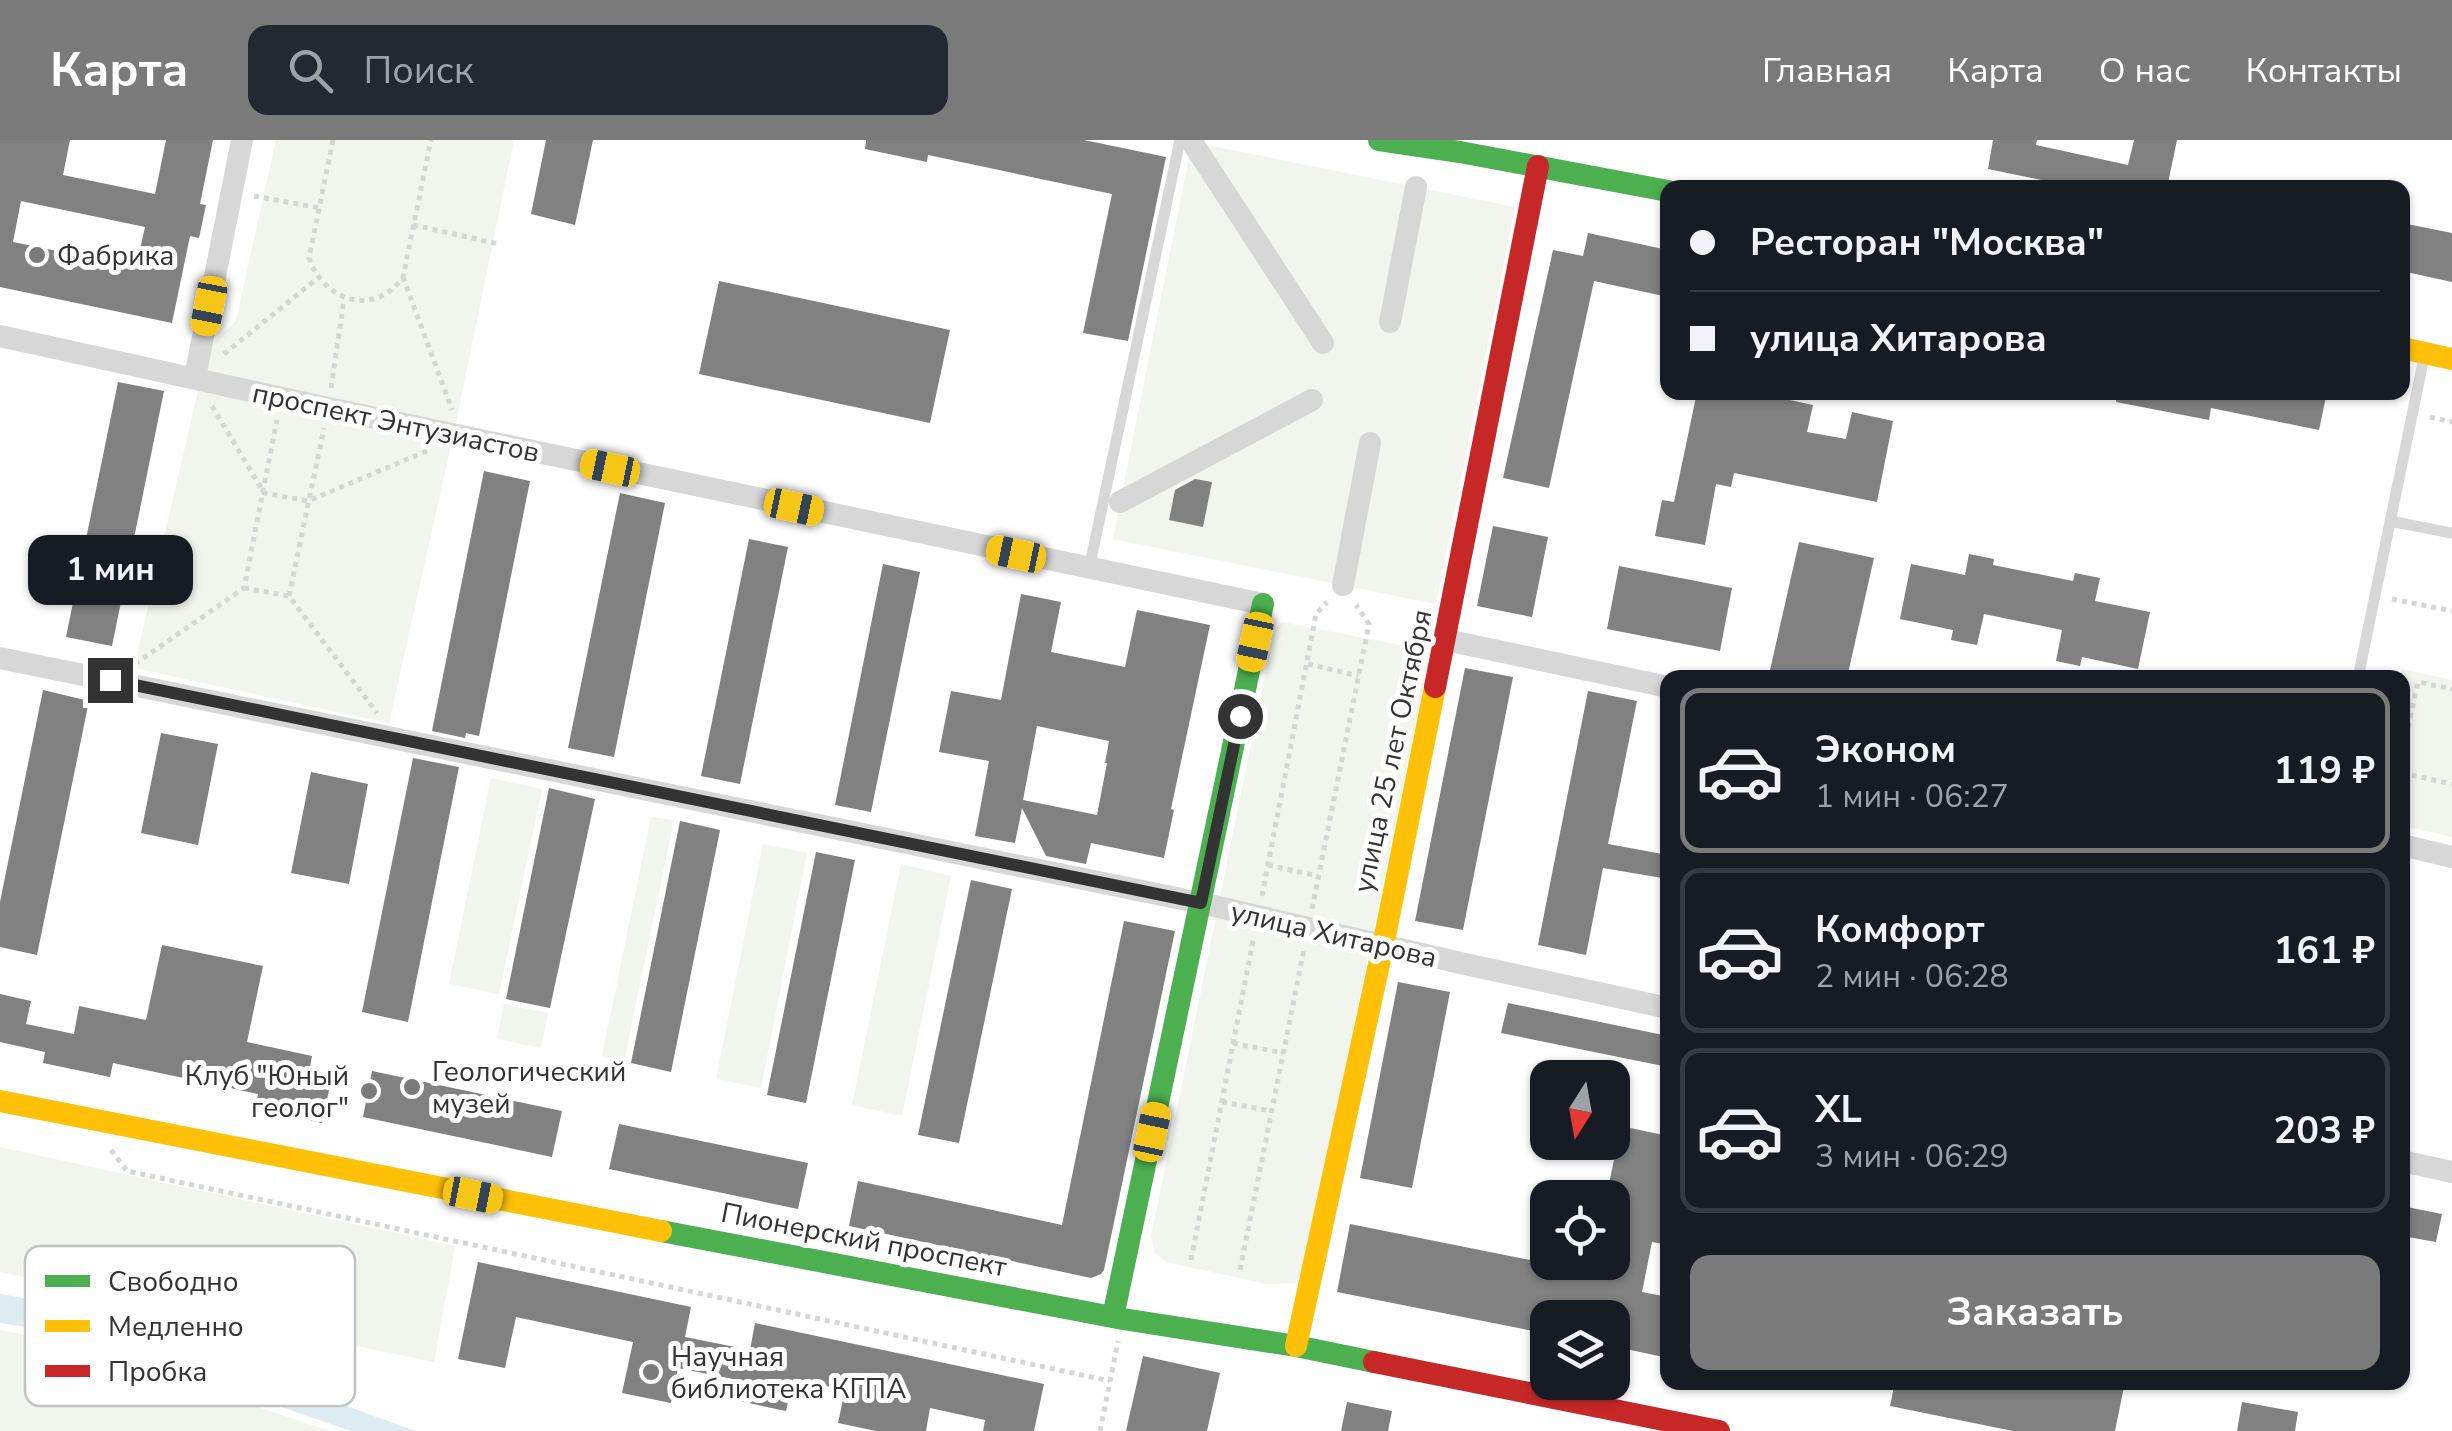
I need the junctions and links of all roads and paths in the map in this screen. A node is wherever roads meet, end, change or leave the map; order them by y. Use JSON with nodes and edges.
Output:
{"nodes":[{"id":1,"x":242,"y":140,"type":"edge"},
{"id":2,"x":333,"y":140,"type":"edge"},
{"id":3,"x":431,"y":140,"type":"edge"},
{"id":4,"x":1380,"y":140,"type":"edge"},
{"id":5,"x":1186,"y":141,"type":"edge"},
{"id":6,"x":1461,"y":146,"type":"edge"},
{"id":7,"x":1538,"y":166,"type":"junction"},
{"id":8,"x":1416,"y":187,"type":"dead end"},
{"id":9,"x":1660,"y":189,"type":"edge"},
{"id":10,"x":232,"y":192,"type":"junction"},
{"id":11,"x":320,"y":208,"type":"junction"},
{"id":12,"x":413,"y":224,"type":"junction"},
{"id":13,"x":500,"y":244,"type":"dead end"},
{"id":14,"x":403,"y":277,"type":"junction"},
{"id":15,"x":318,"y":278,"type":"junction"},
{"id":16,"x":344,"y":298,"type":"junction"},
{"id":17,"x":1390,"y":322,"type":"dead end"},
{"id":18,"x":0,"y":336,"type":"edge"},
{"id":19,"x":1323,"y":342,"type":"dead end"},
{"id":20,"x":2414,"y":350,"type":"edge"},
{"id":21,"x":2452,"y":358,"type":"edge"},
{"id":22,"x":195,"y":378,"type":"junction"},
{"id":23,"x":281,"y":398,"type":"junction"},
{"id":24,"x":1312,"y":400,"type":"dead end"},
{"id":25,"x":328,"y":408,"type":"junction"},
{"id":26,"x":2412,"y":414,"type":"junction"},
{"id":27,"x":2452,"y":422,"type":"edge"},
{"id":28,"x":462,"y":436,"type":"junction"},
{"id":29,"x":1370,"y":443,"type":"dead end"},
{"id":30,"x":264,"y":492,"type":"junction"},
{"id":31,"x":308,"y":501,"type":"junction"},
{"id":32,"x":1120,"y":502,"type":"dead end"},
{"id":33,"x":2390,"y":520,"type":"junction"},
{"id":34,"x":2452,"y":534,"type":"edge"},
{"id":35,"x":1090,"y":569,"type":"junction"},
{"id":36,"x":1343,"y":585,"type":"dead end"},
{"id":37,"x":244,"y":588,"type":"junction"},
{"id":38,"x":2375,"y":595,"type":"junction"},
{"id":39,"x":289,"y":596,"type":"junction"},
{"id":40,"x":2452,"y":611,"type":"edge"},
{"id":41,"x":1446,"y":640,"type":"junction"},
{"id":42,"x":0,"y":658,"type":"edge"},
{"id":43,"x":1307,"y":664,"type":"dead end"},
{"id":44,"x":2360,"y":670,"type":"edge"},
{"id":45,"x":1358,"y":676,"type":"dead end"},
{"id":46,"x":110,"y":680,"type":"junction"},
{"id":47,"x":1660,"y":685,"type":"edge"},
{"id":48,"x":2452,"y":689,"type":"edge"},
{"id":49,"x":2410,"y":720,"type":"edge"},
{"id":50,"x":397,"y":740,"type":"junction"},
{"id":51,"x":2410,"y":776,"type":"edge"},
{"id":52,"x":2452,"y":784,"type":"edge"},
{"id":53,"x":2410,"y":847,"type":"edge"},
{"id":54,"x":2452,"y":857,"type":"edge"},
{"id":55,"x":1268,"y":865,"type":"dead end"},
{"id":56,"x":1318,"y":876,"type":"dead end"},
{"id":57,"x":1201,"y":903,"type":"junction"},
{"id":58,"x":1383,"y":946,"type":"junction"},
{"id":59,"x":1660,"y":1006,"type":"edge"},
{"id":60,"x":1234,"y":1043,"type":"dead end"},
{"id":61,"x":1283,"y":1053,"type":"dead end"},
{"id":62,"x":0,"y":1101,"type":"edge"},
{"id":63,"x":1222,"y":1102,"type":"dead end"},
{"id":64,"x":1271,"y":1111,"type":"dead end"},
{"id":65,"x":108,"y":1146,"type":"dead end"},
{"id":66,"x":2410,"y":1164,"type":"edge"},
{"id":67,"x":2452,"y":1172,"type":"edge"},
{"id":68,"x":1118,"y":1318,"type":"junction"},
{"id":69,"x":1296,"y":1346,"type":"junction"},
{"id":70,"x":1110,"y":1382,"type":"junction"},
{"id":71,"x":1100,"y":1431,"type":"edge"},
{"id":72,"x":1719,"y":1431,"type":"edge"}],
"edges":[{"from":1,"to":10,"type":"street"},
{"from":2,"to":11,"type":"path"},
{"from":3,"to":12,"type":"path"},
{"from":4,"to":6,"type":"street"},
{"from":5,"to":19,"type":"street"},
{"from":5,"to":35,"type":"lane"},
{"from":6,"to":7,"type":"street"},
{"from":7,"to":9,"type":"street"},
{"from":7,"to":41,"type":"street","name":"улица 25 лет Октября"},
{"from":8,"to":17,"type":"street"},
{"from":10,"to":11,"type":"path"},
{"from":10,"to":22,"type":"street"},
{"from":11,"to":15,"type":"path"},
{"from":12,"to":13,"type":"path"},
{"from":12,"to":14,"type":"path"},
{"from":14,"to":16,"type":"path"},
{"from":14,"to":28,"type":"path"},
{"from":15,"to":16,"type":"path"},
{"from":15,"to":22,"type":"path"},
{"from":16,"to":25,"type":"path"},
{"from":18,"to":22,"type":"street","name":"проспект Энтузиастов"},
{"from":20,"to":21,"type":"street"},
{"from":20,"to":26,"type":"lane"},
{"from":22,"to":23,"type":"street","name":"проспект Энтузиастов"},
{"from":22,"to":30,"type":"path"},
{"from":23,"to":25,"type":"street","name":"проспект Энтузиастов"},
{"from":23,"to":30,"type":"path"},
{"from":24,"to":32,"type":"street"},
{"from":25,"to":28,"type":"street","name":"проспект Энтузиастов"},
{"from":25,"to":31,"type":"path"},
{"from":26,"to":27,"type":"path"},
{"from":26,"to":33,"type":"lane"},
{"from":28,"to":31,"type":"path"},
{"from":28,"to":35,"type":"street","name":"проспект Энтузиастов"},
{"from":29,"to":36,"type":"street"},
{"from":30,"to":31,"type":"path"},
{"from":30,"to":37,"type":"path"},
{"from":31,"to":39,"type":"path"},
{"from":33,"to":34,"type":"lane"},
{"from":33,"to":38,"type":"lane"},
{"from":35,"to":57,"type":"street","name":"проспект Энтузиастов"},
{"from":37,"to":39,"type":"path"},
{"from":37,"to":46,"type":"path"},
{"from":38,"to":40,"type":"path"},
{"from":38,"to":44,"type":"lane"},
{"from":39,"to":50,"type":"path"},
{"from":41,"to":47,"type":"street"},
{"from":41,"to":58,"type":"street","name":"улица 25 лет Октября"},
{"from":42,"to":46,"type":"street","name":"улица Хитарова"},
{"from":43,"to":45,"type":"path"},
{"from":46,"to":50,"type":"street","name":"улица Хитарова"},
{"from":48,"to":49,"type":"path"},
{"from":50,"to":57,"type":"street","name":"улица Хитарова"},
{"from":51,"to":52,"type":"path"},
{"from":53,"to":54,"type":"street"},
{"from":55,"to":56,"type":"path"},
{"from":57,"to":58,"type":"street","name":"улица Хитарова"},
{"from":57,"to":68,"type":"street"},
{"from":58,"to":59,"type":"street","name":"улица Хитарова"},
{"from":58,"to":69,"type":"street","name":"улица 25 лет Октября"},
{"from":60,"to":61,"type":"path"},
{"from":62,"to":68,"type":"street","name":"Пионерский проспект"},
{"from":63,"to":64,"type":"path"},
{"from":65,"to":70,"type":"path"},
{"from":66,"to":67,"type":"street"},
{"from":68,"to":69,"type":"street","name":"Пионерский проспект"},
{"from":68,"to":70,"type":"path"},
{"from":69,"to":72,"type":"street","name":"Пионерский проспект"},
{"from":70,"to":71,"type":"path"}]}
